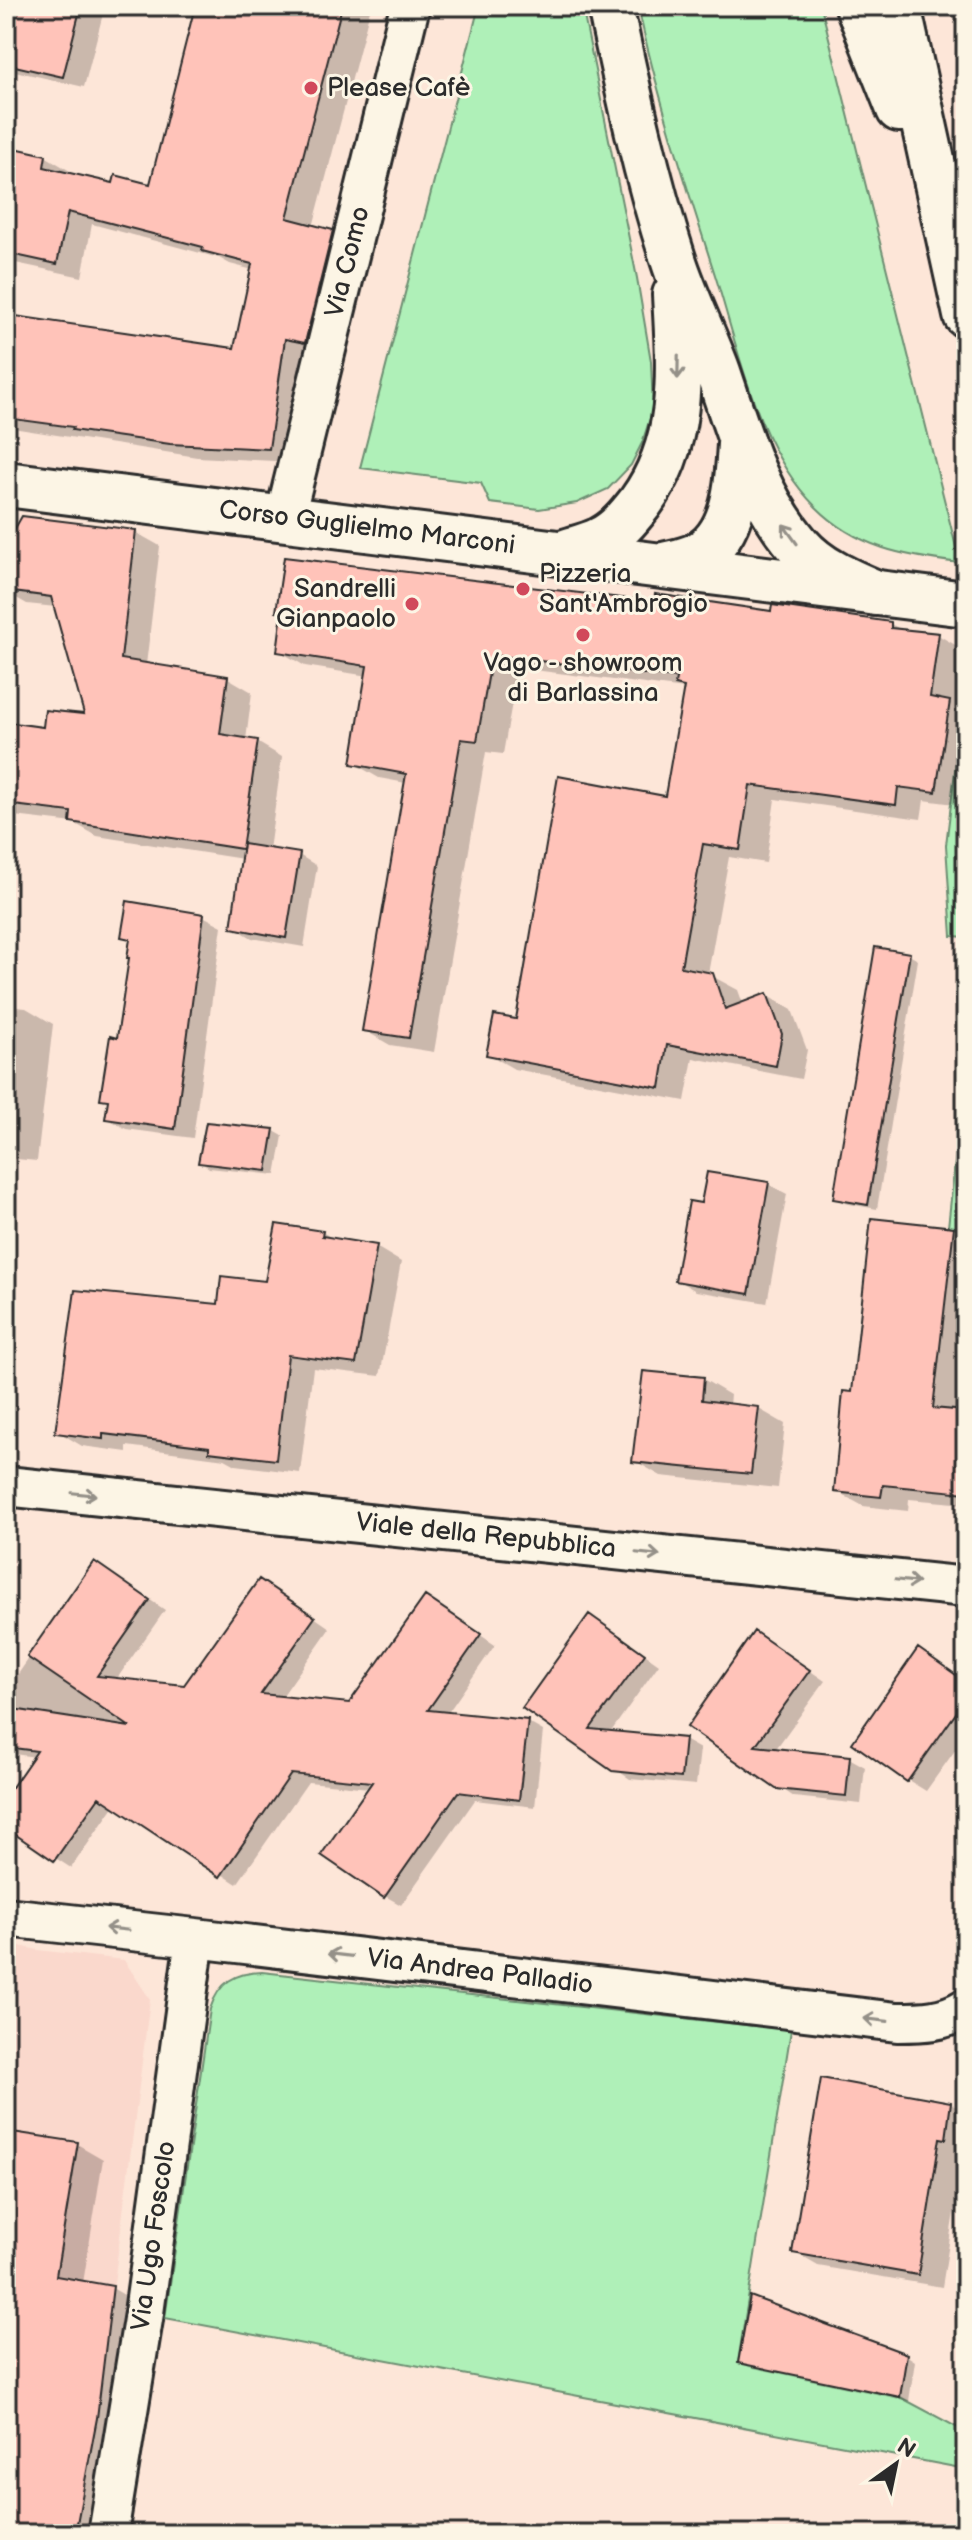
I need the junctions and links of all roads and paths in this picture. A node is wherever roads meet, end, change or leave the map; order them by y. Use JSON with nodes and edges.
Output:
{"nodes":[{"id":1,"x":410,"y":6,"type":"edge"},
{"id":2,"x":610,"y":6,"type":"edge"},
{"id":3,"x":858,"y":6,"type":"edge"},
{"id":4,"x":898,"y":6,"type":"edge"},
{"id":5,"x":939,"y":195,"type":"junction"},
{"id":6,"x":673,"y":261,"type":"junction"},
{"id":7,"x":966,"y":315,"type":"edge"},
{"id":8,"x":740,"y":444,"type":"junction"},
{"id":9,"x":656,"y":481,"type":"junction"},
{"id":10,"x":6,"y":484,"type":"edge"},
{"id":11,"x":285,"y":517,"type":"junction"},
{"id":12,"x":565,"y":552,"type":"junction"},
{"id":13,"x":687,"y":566,"type":"junction"},
{"id":14,"x":876,"y":593,"type":"junction"},
{"id":15,"x":966,"y":604,"type":"edge"},
{"id":16,"x":6,"y":1486,"type":"edge"},
{"id":17,"x":966,"y":1587,"type":"edge"},
{"id":18,"x":6,"y":1917,"type":"edge"},
{"id":19,"x":195,"y":1938,"type":"junction"},
{"id":20,"x":960,"y":2012,"type":"edge"},
{"id":21,"x":108,"y":2534,"type":"edge"}],
"edges":[{"from":1,"to":11,"type":"street","name":"Via Como"},
{"from":2,"to":6,"type":"main road"},
{"from":3,"to":5,"type":"main road"},
{"from":4,"to":5,"type":"main road"},
{"from":5,"to":7,"type":"main road"},
{"from":6,"to":8,"type":"main road"},
{"from":6,"to":9,"type":"main road","one_way":true},
{"from":8,"to":13,"type":"main road"},
{"from":14,"to":8,"type":"main road","one_way":true},
{"from":9,"to":12,"type":"main road"},
{"from":9,"to":13,"type":"main road"},
{"from":10,"to":11,"type":"main road","name":"Corso Guglielmo Marconi"},
{"from":11,"to":12,"type":"main road","name":"Corso Guglielmo Marconi"},
{"from":12,"to":13,"type":"main road","name":"Corso Guglielmo Marconi"},
{"from":13,"to":14,"type":"main road","name":"Corso Guglielmo Marconi"},
{"from":14,"to":15,"type":"main road","name":"Corso Guglielmo Marconi"},
{"from":16,"to":17,"type":"street","name":"Viale della Repubblica","one_way":true},
{"from":19,"to":18,"type":"street","name":"Via Andrea Palladio","one_way":true},
{"from":20,"to":19,"type":"street","name":"Via Andrea Palladio","one_way":true},
{"from":19,"to":21,"type":"street","name":"Via Ugo Foscolo"}]}
